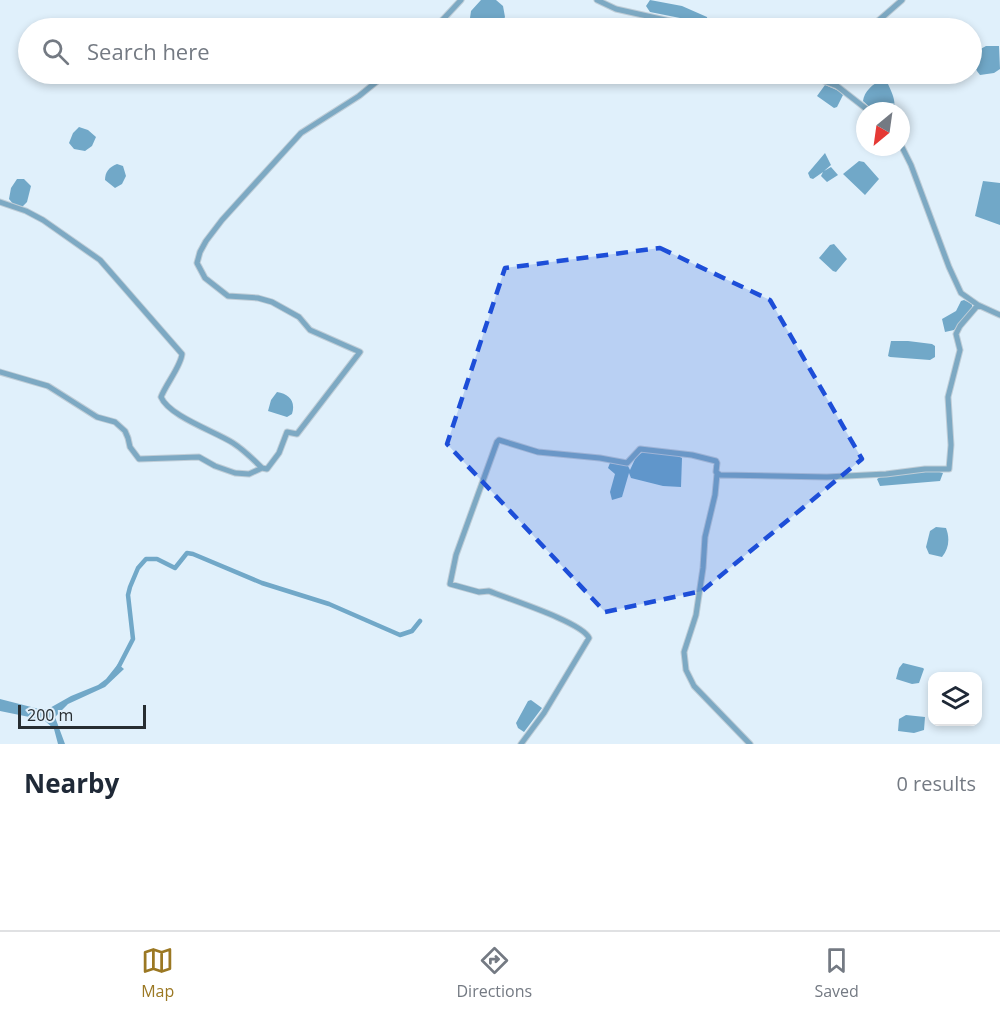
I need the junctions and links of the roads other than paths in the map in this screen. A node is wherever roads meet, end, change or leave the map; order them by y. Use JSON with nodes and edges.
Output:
{"nodes":[{"id":1,"x":461,"y":0,"type":"edge"},
{"id":2,"x":597,"y":0,"type":"edge"},
{"id":3,"x":902,"y":0,"type":"edge"},
{"id":4,"x":444,"y":18,"type":"edge"},
{"id":5,"x":656,"y":18,"type":"edge"},
{"id":6,"x":881,"y":18,"type":"edge"},
{"id":7,"x":374,"y":84,"type":"edge"},
{"id":8,"x":833,"y":84,"type":"edge"},
{"id":9,"x":857,"y":102,"type":"edge"},
{"id":10,"x":906,"y":156,"type":"edge"},
{"id":11,"x":0,"y":202,"type":"edge"},
{"id":12,"x":978,"y":305,"type":"junction"},
{"id":13,"x":1000,"y":315,"type":"edge"},
{"id":14,"x":0,"y":372,"type":"edge"},
{"id":15,"x":262,"y":468,"type":"junction"},
{"id":16,"x":717,"y":474,"type":"junction"},
{"id":17,"x":521,"y":744,"type":"edge"},
{"id":18,"x":750,"y":744,"type":"edge"}],
"edges":[{"from":1,"to":4,"type":"street"},
{"from":2,"to":5,"type":"street"},
{"from":3,"to":6,"type":"street"},
{"from":7,"to":15,"type":"street"},
{"from":8,"to":9,"type":"street"},
{"from":10,"to":12,"type":"street"},
{"from":11,"to":15,"type":"street"},
{"from":12,"to":13,"type":"street"},
{"from":12,"to":16,"type":"street"},
{"from":14,"to":15,"type":"street"},
{"from":16,"to":17,"type":"street"},
{"from":16,"to":18,"type":"street"}]}
